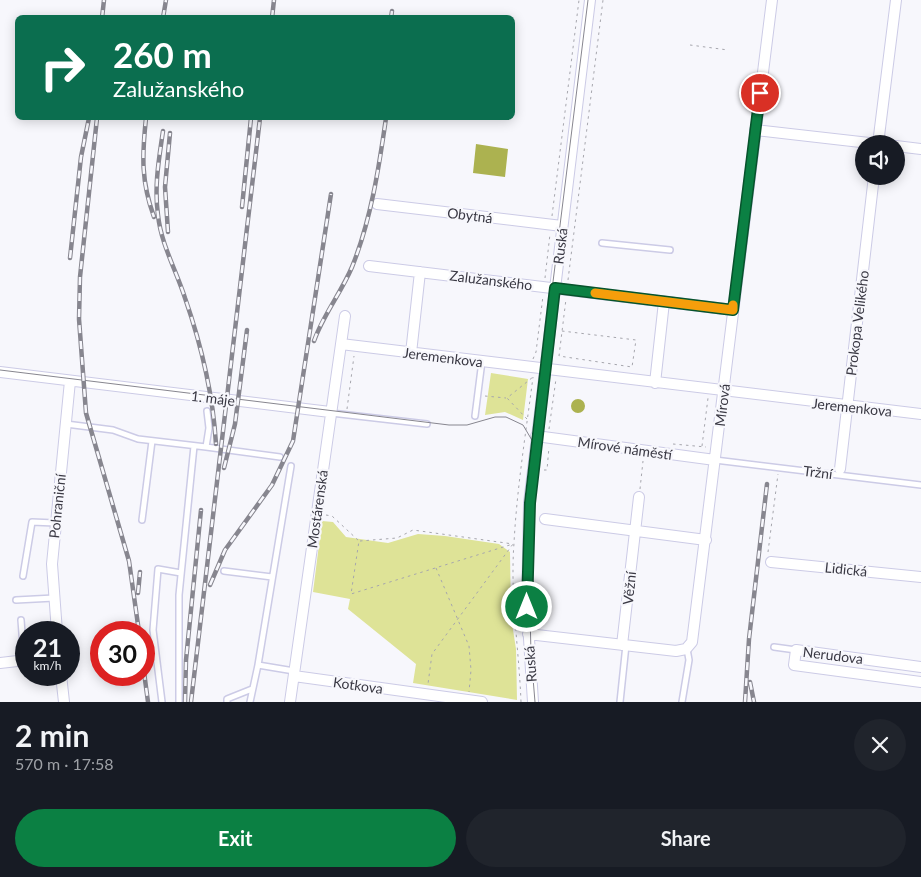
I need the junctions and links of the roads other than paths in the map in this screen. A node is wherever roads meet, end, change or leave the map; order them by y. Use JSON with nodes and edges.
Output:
{"nodes":[{"id":1,"x":590,"y":0,"type":"edge"},
{"id":2,"x":772,"y":0,"type":"edge"},
{"id":3,"x":896,"y":0,"type":"edge"},
{"id":4,"x":756,"y":130,"type":"junction"},
{"id":5,"x":879,"y":135,"type":"edge"},
{"id":6,"x":855,"y":141,"type":"edge"},
{"id":7,"x":905,"y":147,"type":"edge"},
{"id":8,"x":921,"y":149,"type":"edge"},
{"id":9,"x":873,"y":185,"type":"edge"},
{"id":10,"x":377,"y":204,"type":"dead end"},
{"id":11,"x":557,"y":225,"type":"junction"},
{"id":12,"x":602,"y":244,"type":"dead end"},
{"id":13,"x":670,"y":250,"type":"dead end"},
{"id":14,"x":369,"y":266,"type":"dead end"},
{"id":15,"x":420,"y":272,"type":"junction"},
{"id":16,"x":555,"y":288,"type":"junction"},
{"id":17,"x":664,"y":302,"type":"junction"},
{"id":18,"x":733,"y":310,"type":"junction"},
{"id":19,"x":345,"y":316,"type":"dead end"},
{"id":20,"x":341,"y":344,"type":"junction"},
{"id":21,"x":411,"y":353,"type":"junction"},
{"id":22,"x":482,"y":361,"type":"junction"},
{"id":23,"x":544,"y":369,"type":"junction"},
{"id":24,"x":0,"y":372,"type":"edge"},
{"id":25,"x":70,"y":381,"type":"junction"},
{"id":26,"x":655,"y":383,"type":"junction"},
{"id":27,"x":723,"y":392,"type":"junction"},
{"id":28,"x":847,"y":406,"type":"junction"},
{"id":29,"x":207,"y":411,"type":"dead end"},
{"id":30,"x":330,"y":412,"type":"junction"},
{"id":31,"x":921,"y":414,"type":"edge"},
{"id":32,"x":474,"y":416,"type":"dead end"},
{"id":33,"x":66,"y":424,"type":"junction"},
{"id":34,"x":427,"y":424,"type":"dead end"},
{"id":35,"x":536,"y":436,"type":"junction"},
{"id":36,"x":152,"y":441,"type":"junction"},
{"id":37,"x":194,"y":446,"type":"junction"},
{"id":38,"x":206,"y":448,"type":"junction"},
{"id":39,"x":280,"y":456,"type":"dead end"},
{"id":40,"x":715,"y":460,"type":"junction"},
{"id":41,"x":291,"y":466,"type":"dead end"},
{"id":42,"x":840,"y":469,"type":"dead end"},
{"id":43,"x":921,"y":485,"type":"edge"},
{"id":44,"x":639,"y":497,"type":"road end"},
{"id":45,"x":546,"y":518,"type":"dead end"},
{"id":46,"x":142,"y":520,"type":"dead end"},
{"id":47,"x":55,"y":523,"type":"junction"},
{"id":48,"x":635,"y":531,"type":"junction"},
{"id":49,"x":706,"y":540,"type":"junction"},
{"id":50,"x":771,"y":562,"type":"road end"},
{"id":51,"x":224,"y":571,"type":"dead end"},
{"id":52,"x":181,"y":573,"type":"junction"},
{"id":53,"x":23,"y":576,"type":"dead end"},
{"id":54,"x":272,"y":577,"type":"junction"},
{"id":55,"x":921,"y":577,"type":"edge"},
{"id":56,"x":54,"y":598,"type":"junction"},
{"id":57,"x":16,"y":600,"type":"dead end"},
{"id":58,"x":56,"y":621,"type":"edge"},
{"id":59,"x":528,"y":634,"type":"junction"},
{"id":60,"x":624,"y":645,"type":"junction"},
{"id":61,"x":774,"y":647,"type":"dead end"},
{"id":62,"x":686,"y":648,"type":"junction"},
{"id":63,"x":796,"y":650,"type":"junction"},
{"id":64,"x":15,"y":661,"type":"edge"},
{"id":65,"x":0,"y":663,"type":"edge"},
{"id":66,"x":258,"y":665,"type":"junction"},
{"id":67,"x":921,"y":667,"type":"edge"},
{"id":68,"x":294,"y":674,"type":"junction"},
{"id":69,"x":921,"y":682,"type":"edge"},
{"id":70,"x":62,"y":686,"type":"edge"},
{"id":71,"x":252,"y":689,"type":"junction"},
{"id":72,"x":64,"y":702,"type":"edge"},
{"id":73,"x":162,"y":702,"type":"edge"},
{"id":74,"x":179,"y":702,"type":"edge"},
{"id":75,"x":227,"y":702,"type":"edge"},
{"id":76,"x":250,"y":702,"type":"edge"},
{"id":77,"x":290,"y":702,"type":"edge"},
{"id":78,"x":482,"y":702,"type":"edge"},
{"id":79,"x":533,"y":702,"type":"edge"},
{"id":80,"x":620,"y":702,"type":"edge"},
{"id":81,"x":682,"y":702,"type":"edge"}],
"edges":[{"from":1,"to":11,"type":"street","name":"Ruská"},
{"from":2,"to":4,"type":"street","name":"Mírová"},
{"from":3,"to":5,"type":"street"},
{"from":4,"to":6,"type":"street"},
{"from":4,"to":18,"type":"street","name":"Mírová"},
{"from":7,"to":8,"type":"street"},
{"from":9,"to":28,"type":"street","name":"Prokopa Velikého"},
{"from":10,"to":11,"type":"street","name":"Obytná"},
{"from":11,"to":16,"type":"street","name":"Ruská"},
{"from":12,"to":13,"type":"lane"},
{"from":14,"to":15,"type":"street","name":"Zalužanského"},
{"from":15,"to":16,"type":"street","name":"Zalužanského"},
{"from":15,"to":21,"type":"street"},
{"from":16,"to":17,"type":"street","name":"Zalužanského"},
{"from":16,"to":23,"type":"street","name":"Ruská"},
{"from":17,"to":18,"type":"street","name":"Zalužanského"},
{"from":17,"to":26,"type":"street"},
{"from":18,"to":27,"type":"street","name":"Mírová"},
{"from":19,"to":20,"type":"street","name":"Mostárenská"},
{"from":20,"to":21,"type":"street","name":"Jeremenkova"},
{"from":20,"to":30,"type":"street","name":"Mostárenská"},
{"from":21,"to":22,"type":"street","name":"Jeremenkova"},
{"from":22,"to":23,"type":"street","name":"Jeremenkova"},
{"from":22,"to":32,"type":"lane"},
{"from":23,"to":26,"type":"street"},
{"from":23,"to":35,"type":"street","name":"Ruská"},
{"from":24,"to":25,"type":"street","name":"1. máje"},
{"from":25,"to":30,"type":"street","name":"1. máje"},
{"from":25,"to":33,"type":"street","name":"Pohraniční"},
{"from":26,"to":27,"type":"street"},
{"from":27,"to":28,"type":"street","name":"Jeremenkova"},
{"from":27,"to":40,"type":"street","name":"Mírová"},
{"from":28,"to":31,"type":"street","name":"Jeremenkova"},
{"from":28,"to":42,"type":"street","name":"Prokopa Velikého"},
{"from":29,"to":38,"type":"lane"},
{"from":30,"to":34,"type":"lane","name":"1. máje"},
{"from":30,"to":68,"type":"street","name":"Mostárenská"},
{"from":33,"to":36,"type":"lane"},
{"from":33,"to":47,"type":"street","name":"Pohraniční"},
{"from":35,"to":40,"type":"street","name":"Mírové náměstí"},
{"from":35,"to":59,"type":"street","name":"Ruská"},
{"from":36,"to":37,"type":"lane"},
{"from":36,"to":46,"type":"lane"},
{"from":37,"to":38,"type":"lane"},
{"from":37,"to":52,"type":"lane"},
{"from":38,"to":39,"type":"lane"},
{"from":40,"to":43,"type":"lane","name":"Tržní"},
{"from":40,"to":49,"type":"street","name":"Mírová"},
{"from":41,"to":54,"type":"lane"},
{"from":44,"to":48,"type":"street","name":"Věžní"},
{"from":45,"to":48,"type":"street"},
{"from":47,"to":53,"type":"lane"},
{"from":47,"to":56,"type":"street","name":"Pohraniční"},
{"from":48,"to":49,"type":"street"},
{"from":48,"to":60,"type":"street","name":"Věžní"},
{"from":49,"to":62,"type":"street","name":"Mírová"},
{"from":50,"to":55,"type":"street","name":"Lidická"},
{"from":51,"to":54,"type":"lane"},
{"from":52,"to":73,"type":"lane"},
{"from":52,"to":74,"type":"lane"},
{"from":54,"to":66,"type":"lane"},
{"from":56,"to":57,"type":"lane"},
{"from":56,"to":58,"type":"street","name":"Pohraniční"},
{"from":59,"to":60,"type":"street"},
{"from":59,"to":79,"type":"street","name":"Ruská"},
{"from":60,"to":62,"type":"street"},
{"from":60,"to":80,"type":"lane"},
{"from":61,"to":63,"type":"lane"},
{"from":62,"to":81,"type":"lane"},
{"from":63,"to":67,"type":"street","name":"Nerudova"},
{"from":63,"to":69,"type":"street","name":"Nerudova"},
{"from":64,"to":65,"type":"street"},
{"from":66,"to":68,"type":"lane"},
{"from":66,"to":71,"type":"lane"},
{"from":68,"to":77,"type":"street","name":"Mostárenská"},
{"from":68,"to":78,"type":"street","name":"Kotkova"},
{"from":70,"to":72,"type":"street"},
{"from":71,"to":75,"type":"lane"},
{"from":71,"to":76,"type":"lane"}]}
